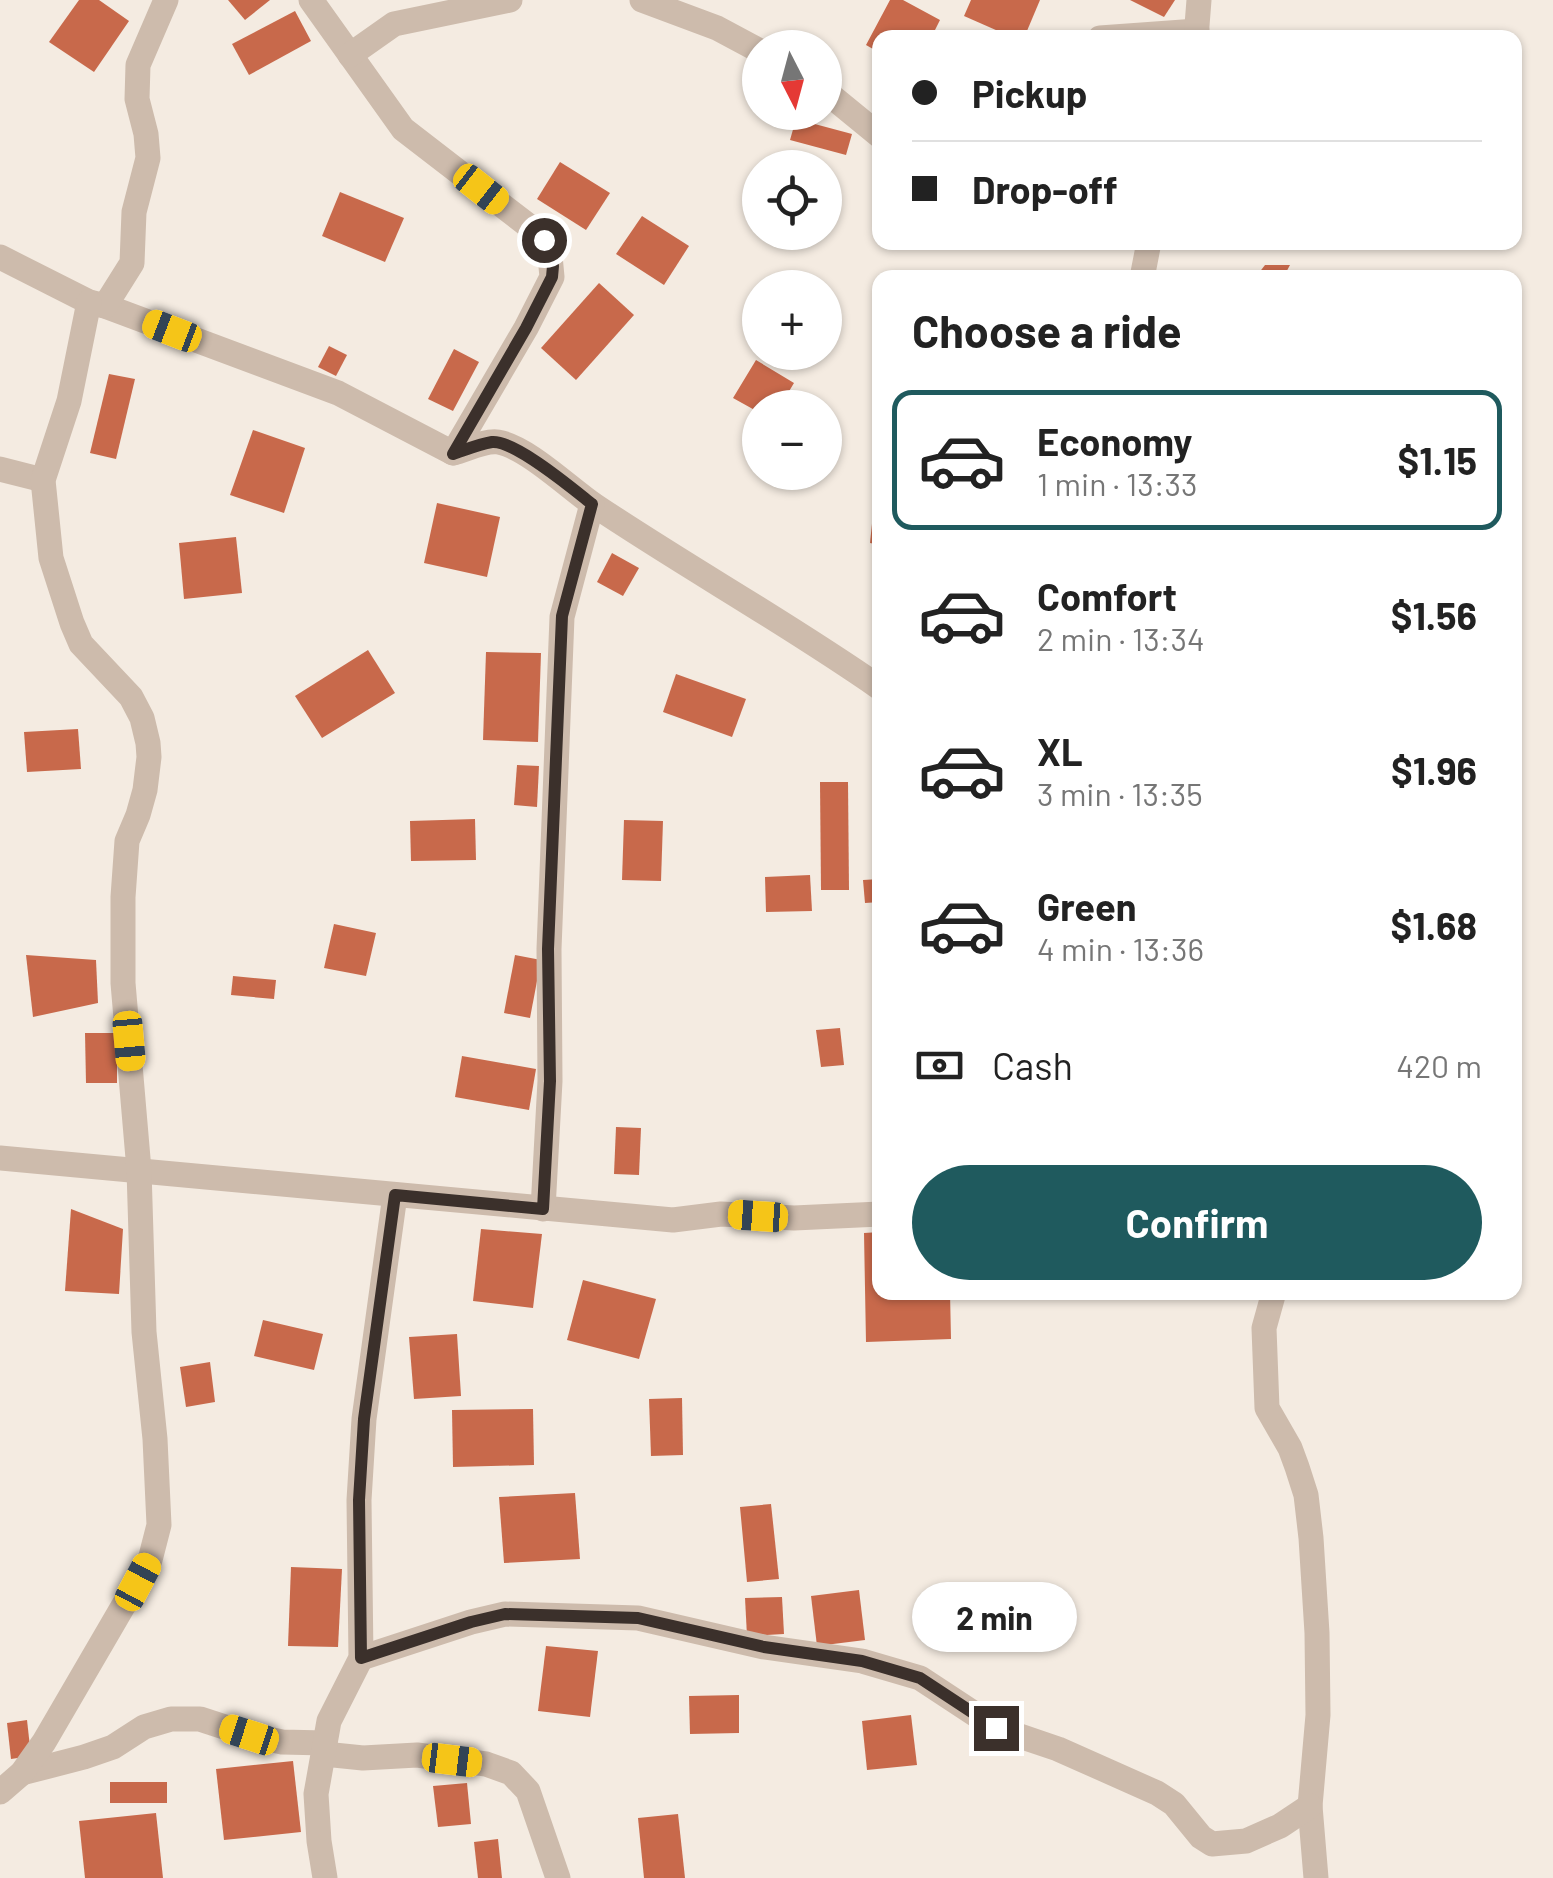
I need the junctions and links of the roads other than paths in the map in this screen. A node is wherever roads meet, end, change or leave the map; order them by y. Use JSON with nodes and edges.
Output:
{"nodes":[{"id":1,"x":166,"y":0,"type":"edge"},
{"id":2,"x":311,"y":0,"type":"edge"},
{"id":3,"x":510,"y":0,"type":"edge"},
{"id":4,"x":642,"y":0,"type":"edge"},
{"id":5,"x":1200,"y":0,"type":"edge"},
{"id":6,"x":1197,"y":30,"type":"edge"},
{"id":7,"x":742,"y":41,"type":"edge"},
{"id":8,"x":350,"y":54,"type":"junction"},
{"id":9,"x":842,"y":105,"type":"edge"},
{"id":10,"x":872,"y":129,"type":"edge"},
{"id":11,"x":0,"y":256,"type":"edge"},
{"id":12,"x":97,"y":304,"type":"junction"},
{"id":13,"x":453,"y":454,"type":"junction"},
{"id":14,"x":0,"y":469,"type":"edge"},
{"id":15,"x":42,"y":480,"type":"junction"},
{"id":16,"x":592,"y":504,"type":"junction"},
{"id":17,"x":872,"y":682,"type":"edge"},
{"id":18,"x":0,"y":1158,"type":"edge"},
{"id":19,"x":139,"y":1170,"type":"junction"},
{"id":20,"x":395,"y":1195,"type":"junction"},
{"id":21,"x":543,"y":1209,"type":"junction"},
{"id":22,"x":872,"y":1214,"type":"edge"},
{"id":23,"x":1272,"y":1300,"type":"edge"},
{"id":24,"x":361,"y":1658,"type":"junction"},
{"id":25,"x":324,"y":1748,"type":"junction"},
{"id":26,"x":22,"y":1772,"type":"junction"},
{"id":27,"x":0,"y":1792,"type":"edge"},
{"id":28,"x":1310,"y":1806,"type":"junction"},
{"id":29,"x":325,"y":1878,"type":"edge"},
{"id":30,"x":558,"y":1878,"type":"edge"},
{"id":31,"x":1316,"y":1878,"type":"edge"}],
"edges":[{"from":1,"to":12,"type":"street"},
{"from":2,"to":8,"type":"street"},
{"from":3,"to":8,"type":"street"},
{"from":4,"to":7,"type":"street"},
{"from":5,"to":6,"type":"street"},
{"from":8,"to":13,"type":"street"},
{"from":9,"to":10,"type":"street"},
{"from":11,"to":12,"type":"street"},
{"from":12,"to":13,"type":"street"},
{"from":12,"to":15,"type":"street"},
{"from":13,"to":16,"type":"street"},
{"from":14,"to":15,"type":"street"},
{"from":15,"to":19,"type":"street"},
{"from":16,"to":17,"type":"street"},
{"from":16,"to":21,"type":"street"},
{"from":18,"to":19,"type":"street"},
{"from":19,"to":20,"type":"street"},
{"from":19,"to":26,"type":"street"},
{"from":20,"to":21,"type":"street"},
{"from":20,"to":24,"type":"street"},
{"from":21,"to":22,"type":"street"},
{"from":23,"to":28,"type":"street"},
{"from":24,"to":25,"type":"street"},
{"from":24,"to":28,"type":"street"},
{"from":25,"to":26,"type":"street"},
{"from":25,"to":29,"type":"street"},
{"from":25,"to":30,"type":"street"},
{"from":26,"to":27,"type":"street"},
{"from":28,"to":31,"type":"street"}]}
